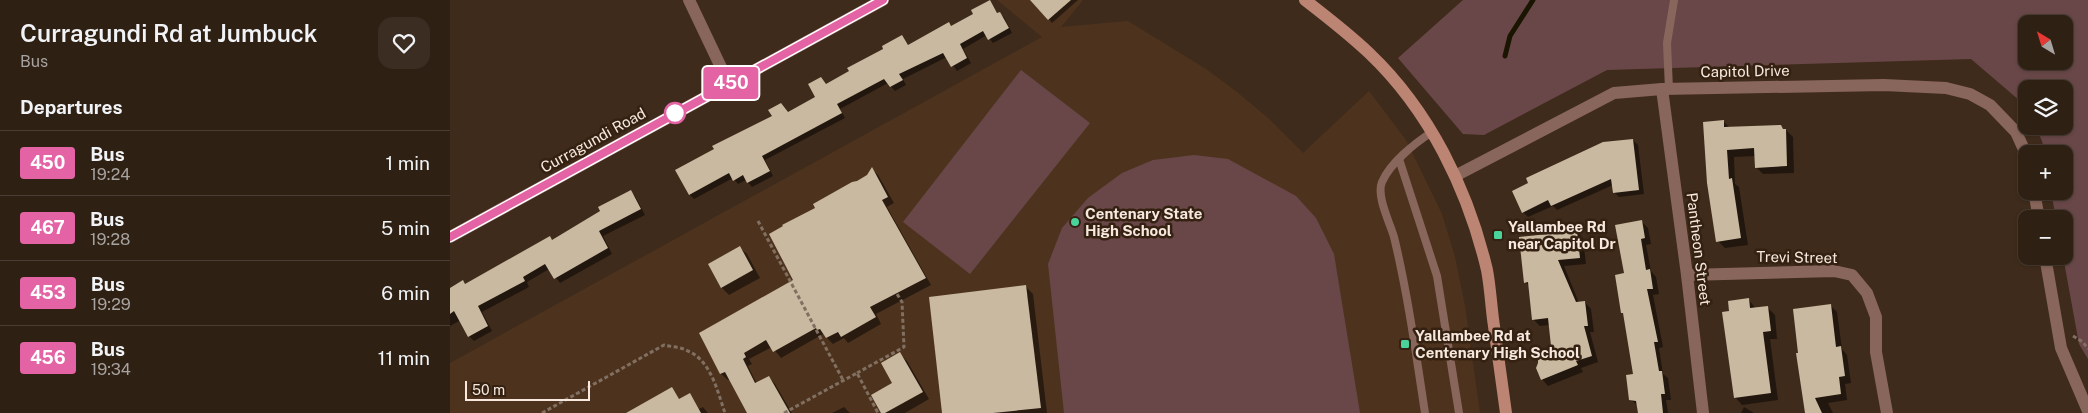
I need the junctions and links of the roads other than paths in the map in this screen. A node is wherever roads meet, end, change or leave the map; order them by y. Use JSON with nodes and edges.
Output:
{"nodes":[{"id":1,"x":689,"y":0,"type":"edge"},
{"id":2,"x":882,"y":0,"type":"edge"},
{"id":3,"x":1305,"y":0,"type":"edge"},
{"id":4,"x":1674,"y":0,"type":"edge"},
{"id":5,"x":729,"y":84,"type":"junction"},
{"id":6,"x":1665,"y":89,"type":"junction"},
{"id":7,"x":1432,"y":132,"type":"junction"},
{"id":8,"x":2022,"y":145,"type":"edge"},
{"id":9,"x":1399,"y":159,"type":"junction"},
{"id":10,"x":1455,"y":176,"type":"junction"},
{"id":11,"x":450,"y":237,"type":"edge"},
{"id":12,"x":2047,"y":265,"type":"edge"},
{"id":13,"x":1687,"y":275,"type":"junction"},
{"id":14,"x":2088,"y":411,"type":"edge"},
{"id":15,"x":1425,"y":413,"type":"edge"},
{"id":16,"x":1459,"y":413,"type":"edge"},
{"id":17,"x":1506,"y":413,"type":"edge"},
{"id":18,"x":1703,"y":413,"type":"edge"},
{"id":19,"x":1887,"y":413,"type":"edge"}],
"edges":[{"from":1,"to":5,"type":"street"},
{"from":2,"to":5,"type":"street","name":"Curragundi Road"},
{"from":3,"to":7,"type":"main road"},
{"from":4,"to":6,"type":"lane"},
{"from":5,"to":11,"type":"street","name":"Curragundi Road"},
{"from":6,"to":8,"type":"street","name":"Capitol Drive"},
{"from":6,"to":10,"type":"street","name":"Capitol Drive"},
{"from":6,"to":13,"type":"street","name":"Pantheon Street"},
{"from":7,"to":9,"type":"lane"},
{"from":7,"to":10,"type":"main road"},
{"from":9,"to":15,"type":"lane"},
{"from":9,"to":16,"type":"lane"},
{"from":10,"to":17,"type":"main road"},
{"from":12,"to":14,"type":"street"},
{"from":13,"to":18,"type":"street","name":"Pantheon Street"},
{"from":13,"to":19,"type":"street","name":"Trevi Street"}]}
